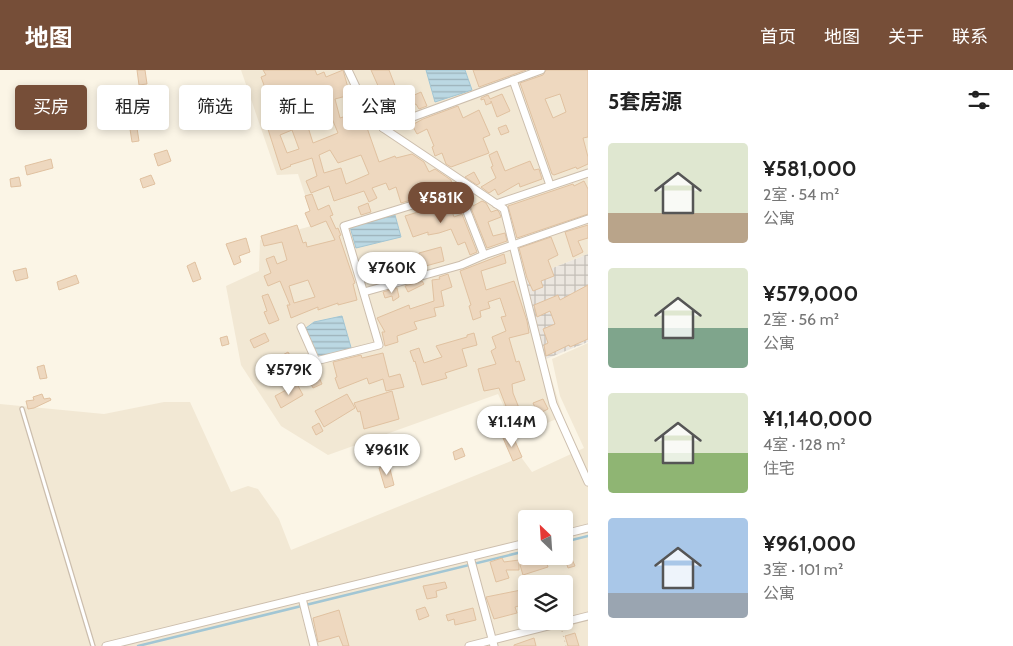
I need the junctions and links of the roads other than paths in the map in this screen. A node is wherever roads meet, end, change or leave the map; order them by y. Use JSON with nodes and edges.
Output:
{"nodes":[{"id":1,"x":348,"y":70,"type":"edge"},
{"id":2,"x":541,"y":70,"type":"edge"},
{"id":3,"x":513,"y":80,"type":"junction"},
{"id":4,"x":355,"y":85,"type":"edge"},
{"id":5,"x":415,"y":116,"type":"edge"},
{"id":6,"x":386,"y":130,"type":"edge"},
{"id":7,"x":588,"y":173,"type":"edge"},
{"id":8,"x":550,"y":185,"type":"junction"},
{"id":9,"x":472,"y":187,"type":"junction"},
{"id":10,"x":460,"y":191,"type":"junction"},
{"id":11,"x":496,"y":204,"type":"junction"},
{"id":12,"x":588,"y":219,"type":"edge"},
{"id":13,"x":513,"y":244,"type":"junction"},
{"id":14,"x":484,"y":255,"type":"junction"},
{"id":15,"x":364,"y":292,"type":"junction"},
{"id":16,"x":301,"y":327,"type":"dead end"},
{"id":17,"x":22,"y":409,"type":"dead end"},
{"id":18,"x":588,"y":482,"type":"edge"},
{"id":19,"x":588,"y":528,"type":"edge"},
{"id":20,"x":573,"y":532,"type":"edge"},
{"id":21,"x":518,"y":546,"type":"edge"},
{"id":22,"x":472,"y":562,"type":"junction"},
{"id":23,"x":303,"y":603,"type":"junction"},
{"id":24,"x":588,"y":616,"type":"edge"},
{"id":25,"x":493,"y":643,"type":"edge"},
{"id":26,"x":94,"y":646,"type":"edge"},
{"id":27,"x":106,"y":646,"type":"edge"},
{"id":28,"x":314,"y":646,"type":"edge"},
{"id":29,"x":470,"y":646,"type":"edge"}],
"edges":[{"from":1,"to":4,"type":"street"},
{"from":2,"to":3,"type":"street"},
{"from":3,"to":5,"type":"street"},
{"from":3,"to":8,"type":"street"},
{"from":6,"to":9,"type":"street"},
{"from":7,"to":8,"type":"street"},
{"from":8,"to":11,"type":"street"},
{"from":9,"to":10,"type":"street"},
{"from":9,"to":11,"type":"street"},
{"from":10,"to":14,"type":"street"},
{"from":10,"to":15,"type":"street"},
{"from":11,"to":13,"type":"street"},
{"from":12,"to":13,"type":"street"},
{"from":13,"to":14,"type":"street"},
{"from":13,"to":18,"type":"street"},
{"from":14,"to":15,"type":"street"},
{"from":15,"to":16,"type":"street"},
{"from":17,"to":26,"type":"lane"},
{"from":19,"to":20,"type":"street"},
{"from":21,"to":22,"type":"street"},
{"from":22,"to":23,"type":"street"},
{"from":22,"to":25,"type":"street"},
{"from":23,"to":27,"type":"street"},
{"from":23,"to":28,"type":"street"},
{"from":24,"to":25,"type":"street"},
{"from":25,"to":29,"type":"street"}]}
